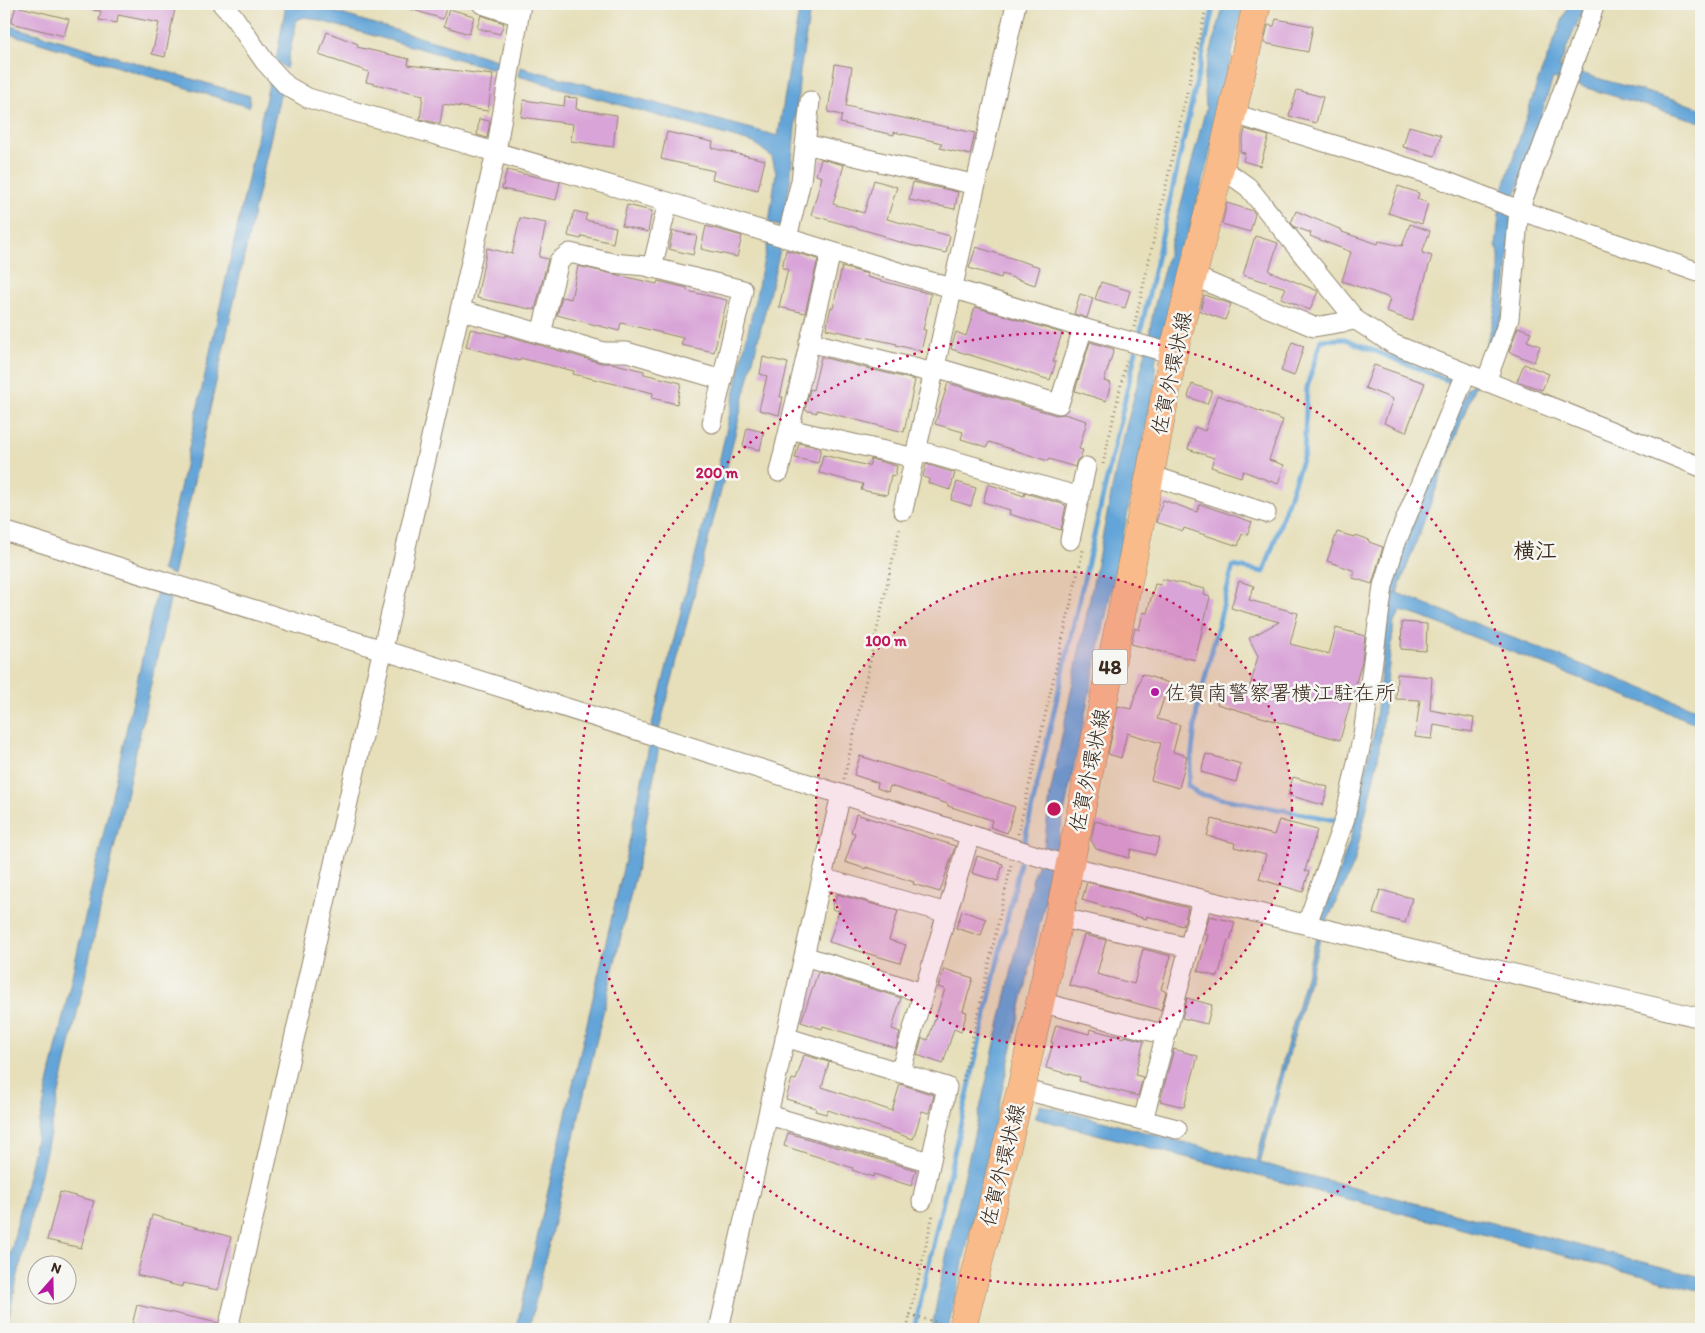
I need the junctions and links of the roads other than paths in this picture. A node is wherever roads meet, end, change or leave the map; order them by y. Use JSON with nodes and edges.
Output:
{"nodes":[{"id":1,"x":222,"y":4,"type":"edge"},
{"id":2,"x":482,"y":4,"type":"edge"},
{"id":3,"x":1016,"y":4,"type":"edge"},
{"id":4,"x":1256,"y":4,"type":"edge"},
{"id":5,"x":1595,"y":4,"type":"edge"},
{"id":6,"x":520,"y":10,"type":"edge"},
{"id":7,"x":810,"y":101,"type":"dead end"},
{"id":8,"x":1231,"y":114,"type":"junction"},
{"id":9,"x":805,"y":144,"type":"junction"},
{"id":10,"x":496,"y":152,"type":"junction"},
{"id":11,"x":1220,"y":167,"type":"junction"},
{"id":12,"x":976,"y":185,"type":"junction"},
{"id":13,"x":668,"y":202,"type":"junction"},
{"id":14,"x":1511,"y":207,"type":"junction"},
{"id":15,"x":787,"y":238,"type":"junction"},
{"id":16,"x":831,"y":252,"type":"junction"},
{"id":17,"x":652,"y":268,"type":"junction"},
{"id":18,"x":1701,"y":273,"type":"edge"},
{"id":19,"x":1193,"y":276,"type":"junction"},
{"id":20,"x":953,"y":289,"type":"junction"},
{"id":21,"x":460,"y":310,"type":"junction"},
{"id":22,"x":1356,"y":320,"type":"junction"},
{"id":23,"x":1083,"y":328,"type":"junction"},
{"id":24,"x":541,"y":334,"type":"junction"},
{"id":25,"x":809,"y":342,"type":"junction"},
{"id":26,"x":1152,"y":348,"type":"junction"},
{"id":27,"x":935,"y":370,"type":"junction"},
{"id":28,"x":722,"y":380,"type":"junction"},
{"id":29,"x":1463,"y":382,"type":"junction"},
{"id":30,"x":1486,"y":382,"type":"junction"},
{"id":31,"x":712,"y":423,"type":"dead end"},
{"id":32,"x":788,"y":429,"type":"junction"},
{"id":33,"x":916,"y":454,"type":"junction"},
{"id":34,"x":1094,"y":467,"type":"road end"},
{"id":35,"x":1701,"y":467,"type":"edge"},
{"id":36,"x":778,"y":472,"type":"dead end"},
{"id":37,"x":1150,"y":475,"type":"junction"},
{"id":38,"x":1080,"y":497,"type":"junction"},
{"id":39,"x":903,"y":510,"type":"road end"},
{"id":40,"x":1266,"y":513,"type":"dead end"},
{"id":41,"x":4,"y":531,"type":"edge"},
{"id":42,"x":1078,"y":542,"type":"road end"},
{"id":43,"x":383,"y":651,"type":"junction"},
{"id":44,"x":841,"y":794,"type":"junction"},
{"id":45,"x":970,"y":835,"type":"junction"},
{"id":46,"x":1066,"y":865,"type":"junction"},
{"id":47,"x":822,"y":878,"type":"junction"},
{"id":48,"x":1202,"y":900,"type":"junction"},
{"id":49,"x":947,"y":913,"type":"junction"},
{"id":50,"x":1059,"y":916,"type":"junction"},
{"id":51,"x":1317,"y":926,"type":"junction"},
{"id":52,"x":1189,"y":948,"type":"junction"},
{"id":53,"x":804,"y":956,"type":"junction"},
{"id":54,"x":923,"y":994,"type":"junction"},
{"id":55,"x":1040,"y":1002,"type":"junction"},
{"id":56,"x":1701,"y":1018,"type":"edge"},
{"id":57,"x":1166,"y":1035,"type":"junction"},
{"id":58,"x":786,"y":1038,"type":"junction"},
{"id":59,"x":900,"y":1073,"type":"junction"},
{"id":60,"x":1021,"y":1088,"type":"junction"},
{"id":61,"x":768,"y":1116,"type":"junction"},
{"id":62,"x":1143,"y":1120,"type":"junction"},
{"id":63,"x":1177,"y":1129,"type":"dead end"},
{"id":64,"x":930,"y":1162,"type":"junction"},
{"id":65,"x":928,"y":1205,"type":"road end"},
{"id":66,"x":228,"y":1329,"type":"edge"},
{"id":67,"x":719,"y":1329,"type":"edge"},
{"id":68,"x":962,"y":1329,"type":"edge"}],
"edges":[{"from":1,"to":10,"type":"street"},
{"from":2,"to":6,"type":"street"},
{"from":3,"to":12,"type":"street"},
{"from":4,"to":8,"type":"main road","name":"佐賀外環状線","number":"48"},
{"from":5,"to":14,"type":"street"},
{"from":6,"to":10,"type":"street"},
{"from":7,"to":9,"type":"street"},
{"from":8,"to":11,"type":"main road","name":"佐賀外環状線","number":"48"},
{"from":8,"to":14,"type":"street"},
{"from":9,"to":12,"type":"street"},
{"from":9,"to":15,"type":"street"},
{"from":10,"to":13,"type":"street"},
{"from":10,"to":21,"type":"street"},
{"from":11,"to":19,"type":"main road","name":"佐賀外環状線","number":"48"},
{"from":11,"to":22,"type":"street"},
{"from":12,"to":20,"type":"street"},
{"from":13,"to":15,"type":"street"},
{"from":13,"to":17,"type":"street"},
{"from":14,"to":18,"type":"street"},
{"from":14,"to":30,"type":"street"},
{"from":15,"to":16,"type":"street"},
{"from":16,"to":20,"type":"street"},
{"from":16,"to":25,"type":"street"},
{"from":17,"to":24,"type":"street"},
{"from":17,"to":28,"type":"street"},
{"from":19,"to":22,"type":"street"},
{"from":19,"to":26,"type":"main road","name":"佐賀外環状線","number":"48"},
{"from":20,"to":23,"type":"street"},
{"from":20,"to":27,"type":"street"},
{"from":21,"to":24,"type":"street"},
{"from":21,"to":43,"type":"street"},
{"from":22,"to":29,"type":"street"},
{"from":23,"to":26,"type":"street"},
{"from":23,"to":27,"type":"street"},
{"from":24,"to":28,"type":"street"},
{"from":25,"to":27,"type":"street"},
{"from":25,"to":32,"type":"street"},
{"from":26,"to":37,"type":"main road","name":"佐賀外環状線","number":"48"},
{"from":27,"to":33,"type":"street"},
{"from":28,"to":31,"type":"street"},
{"from":29,"to":30,"type":"street"},
{"from":29,"to":51,"type":"street"},
{"from":30,"to":35,"type":"street"},
{"from":32,"to":33,"type":"street"},
{"from":32,"to":36,"type":"street"},
{"from":33,"to":38,"type":"street"},
{"from":33,"to":39,"type":"street"},
{"from":34,"to":38,"type":"street"},
{"from":37,"to":40,"type":"street"},
{"from":37,"to":46,"type":"main road","name":"佐賀外環状線","number":"48"},
{"from":38,"to":42,"type":"street"},
{"from":41,"to":43,"type":"street"},
{"from":43,"to":44,"type":"street"},
{"from":43,"to":66,"type":"street"},
{"from":44,"to":45,"type":"street"},
{"from":44,"to":47,"type":"street"},
{"from":45,"to":46,"type":"street"},
{"from":45,"to":49,"type":"street"},
{"from":46,"to":48,"type":"street"},
{"from":46,"to":50,"type":"main road","name":"佐賀外環状線","number":"48"},
{"from":47,"to":49,"type":"street"},
{"from":47,"to":53,"type":"street"},
{"from":48,"to":51,"type":"street"},
{"from":48,"to":52,"type":"street"},
{"from":49,"to":54,"type":"street"},
{"from":50,"to":52,"type":"street"},
{"from":50,"to":55,"type":"main road","name":"佐賀外環状線","number":"48"},
{"from":51,"to":56,"type":"street"},
{"from":52,"to":57,"type":"street"},
{"from":53,"to":54,"type":"street"},
{"from":53,"to":58,"type":"street"},
{"from":54,"to":59,"type":"street"},
{"from":55,"to":57,"type":"street"},
{"from":55,"to":60,"type":"main road","name":"佐賀外環状線","number":"48"},
{"from":57,"to":62,"type":"street"},
{"from":58,"to":59,"type":"street"},
{"from":58,"to":61,"type":"street"},
{"from":59,"to":64,"type":"street"},
{"from":60,"to":62,"type":"street"},
{"from":60,"to":68,"type":"main road","name":"佐賀外環状線","number":"48"},
{"from":61,"to":64,"type":"street"},
{"from":61,"to":67,"type":"street"},
{"from":62,"to":63,"type":"street"},
{"from":64,"to":65,"type":"street"}]}
